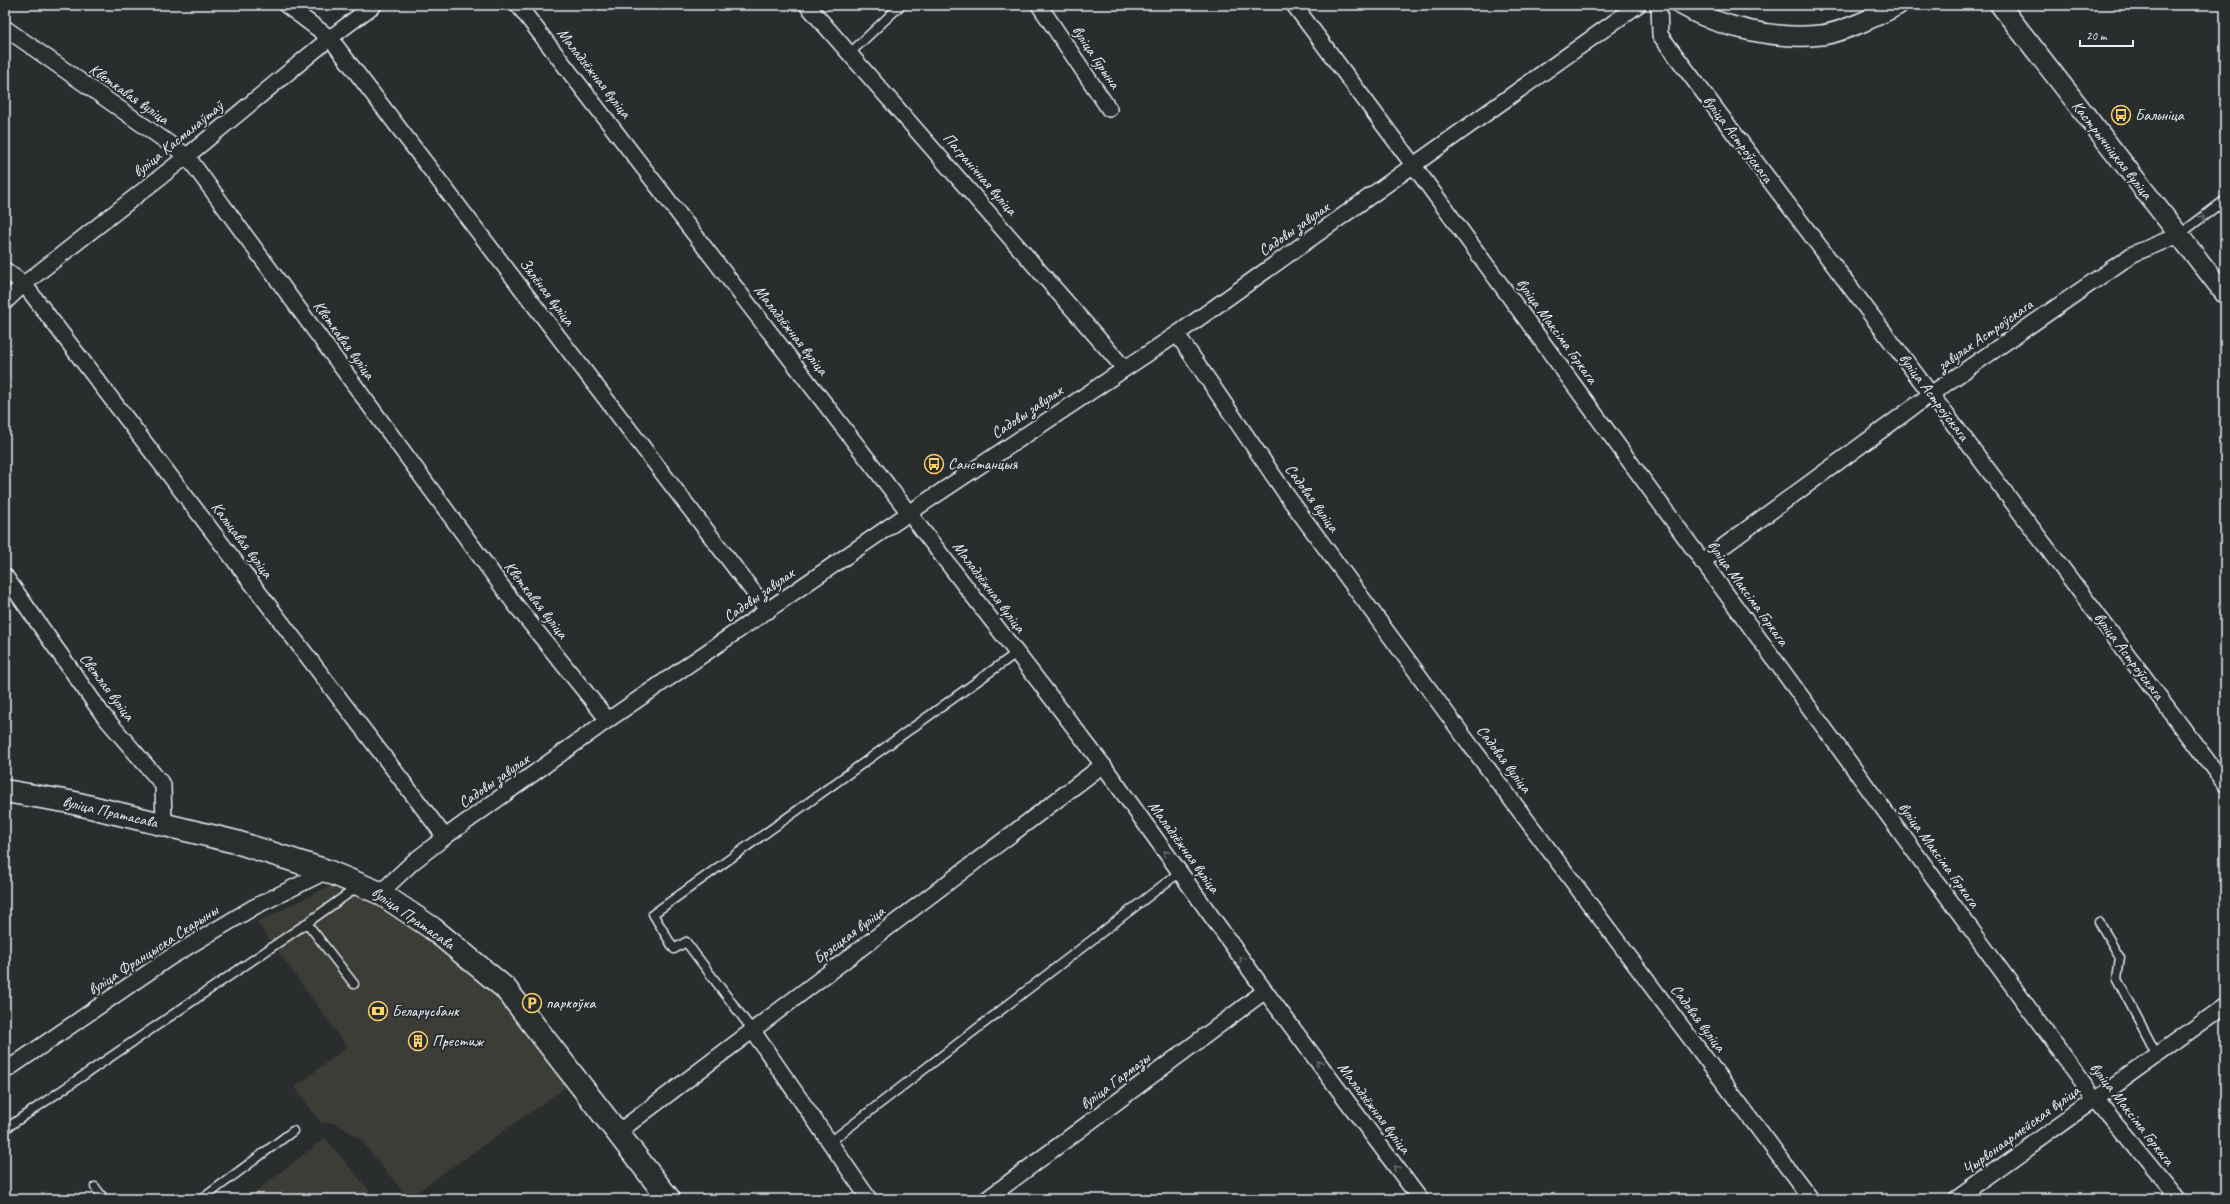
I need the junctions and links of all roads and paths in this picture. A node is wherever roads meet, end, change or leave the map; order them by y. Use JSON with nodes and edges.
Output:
{"nodes":[{"id":1,"x":286,"y":5,"type":"edge"},
{"id":2,"x":374,"y":5,"type":"edge"},
{"id":3,"x":518,"y":5,"type":"edge"},
{"id":4,"x":807,"y":5,"type":"edge"},
{"id":5,"x":901,"y":5,"type":"edge"},
{"id":6,"x":1039,"y":5,"type":"edge"},
{"id":7,"x":1294,"y":5,"type":"edge"},
{"id":8,"x":1638,"y":5,"type":"edge"},
{"id":9,"x":1659,"y":5,"type":"edge"},
{"id":10,"x":1682,"y":5,"type":"edge"},
{"id":11,"x":1898,"y":5,"type":"edge"},
{"id":12,"x":2000,"y":5,"type":"edge"},
{"id":13,"x":5,"y":28,"type":"edge"},
{"id":14,"x":330,"y":38,"type":"junction"},
{"id":15,"x":850,"y":53,"type":"junction"},
{"id":16,"x":1109,"y":108,"type":"dead end"},
{"id":17,"x":187,"y":156,"type":"junction"},
{"id":18,"x":1414,"y":166,"type":"junction"},
{"id":19,"x":2225,"y":200,"type":"edge"},
{"id":20,"x":2179,"y":235,"type":"junction"},
{"id":21,"x":5,"y":270,"type":"edge"},
{"id":22,"x":24,"y":284,"type":"junction"},
{"id":23,"x":2225,"y":294,"type":"edge"},
{"id":24,"x":5,"y":302,"type":"edge"},
{"id":25,"x":1176,"y":334,"type":"junction"},
{"id":26,"x":1124,"y":368,"type":"junction"},
{"id":27,"x":1931,"y":394,"type":"junction"},
{"id":28,"x":909,"y":513,"type":"junction"},
{"id":29,"x":1702,"y":562,"type":"junction"},
{"id":30,"x":5,"y":576,"type":"edge"},
{"id":31,"x":768,"y":611,"type":"junction"},
{"id":32,"x":1015,"y":654,"type":"junction"},
{"id":33,"x":608,"y":720,"type":"junction"},
{"id":34,"x":1103,"y":765,"type":"junction"},
{"id":35,"x":2225,"y":784,"type":"edge"},
{"id":36,"x":5,"y":791,"type":"edge"},
{"id":37,"x":164,"y":824,"type":"junction"},
{"id":38,"x":445,"y":837,"type":"junction"},
{"id":39,"x":327,"y":871,"type":"junction"},
{"id":40,"x":1180,"y":872,"type":"junction"},
{"id":41,"x":371,"y":888,"type":"junction"},
{"id":42,"x":2099,"y":922,"type":"dead end"},
{"id":43,"x":307,"y":923,"type":"junction"},
{"id":44,"x":354,"y":984,"type":"dead end"},
{"id":45,"x":1265,"y":991,"type":"junction"},
{"id":46,"x":2225,"y":1006,"type":"edge"},
{"id":47,"x":753,"y":1031,"type":"junction"},
{"id":48,"x":2157,"y":1055,"type":"junction"},
{"id":49,"x":5,"y":1071,"type":"edge"},
{"id":50,"x":2095,"y":1099,"type":"junction"},
{"id":51,"x":5,"y":1129,"type":"edge"},
{"id":52,"x":293,"y":1131,"type":"dead end"},
{"id":53,"x":616,"y":1133,"type":"junction"},
{"id":54,"x":830,"y":1142,"type":"junction"},
{"id":55,"x":95,"y":1187,"type":"dead end"},
{"id":56,"x":104,"y":1199,"type":"edge"},
{"id":57,"x":202,"y":1199,"type":"edge"},
{"id":58,"x":669,"y":1199,"type":"edge"},
{"id":59,"x":869,"y":1199,"type":"edge"},
{"id":60,"x":987,"y":1199,"type":"edge"},
{"id":61,"x":1420,"y":1199,"type":"edge"},
{"id":62,"x":1810,"y":1199,"type":"edge"},
{"id":63,"x":1956,"y":1199,"type":"edge"},
{"id":64,"x":2177,"y":1199,"type":"edge"}],
"edges":[{"from":1,"to":14,"type":"street","name":"Зялёная вуліца"},
{"from":2,"to":14,"type":"street","name":"вуліца Касманаўтаў"},
{"from":3,"to":28,"type":"street","name":"Маладзёжная вуліца"},
{"from":4,"to":15,"type":"street","name":"Пагранічная вуліца"},
{"from":5,"to":15,"type":"lane"},
{"from":6,"to":16,"type":"street","name":"вуліца Гурына"},
{"from":7,"to":18,"type":"street","name":"вуліца Максіма Горкага"},
{"from":8,"to":18,"type":"street","name":"Садовы завулак"},
{"from":9,"to":27,"type":"street","name":"вуліца Астроўскага"},
{"from":10,"to":11,"type":"street"},
{"from":12,"to":20,"type":"street","name":"Кастрычніцкая вуліца"},
{"from":13,"to":17,"type":"street","name":"Кветкавая вуліца"},
{"from":14,"to":17,"type":"street","name":"вуліца Касманаўтаў"},
{"from":14,"to":31,"type":"street","name":"Зялёная вуліца"},
{"from":15,"to":26,"type":"street","name":"Пагранічная вуліца"},
{"from":17,"to":22,"type":"street","name":"вуліца Касманаўтаў"},
{"from":17,"to":33,"type":"street","name":"Кветкавая вуліца"},
{"from":18,"to":25,"type":"street","name":"Садовы завулак"},
{"from":18,"to":29,"type":"street","name":"вуліца Максіма Горкага"},
{"from":20,"to":19,"type":"lane","one_way":true},
{"from":20,"to":23,"type":"street","name":"Кастрычніцкая вуліца"},
{"from":20,"to":27,"type":"street","name":"завулак Астроўскага"},
{"from":21,"to":22,"type":"street","name":"Кальцавая вуліца"},
{"from":22,"to":24,"type":"street","name":"вуліца Касманаўтаў"},
{"from":22,"to":38,"type":"street","name":"Кальцавая вуліца"},
{"from":25,"to":26,"type":"street","name":"Садовы завулак"},
{"from":25,"to":62,"type":"street","name":"Садовая вуліца"},
{"from":26,"to":28,"type":"street","name":"Садовы завулак"},
{"from":27,"to":29,"type":"street","name":"завулак Астроўскага"},
{"from":27,"to":35,"type":"street","name":"вуліца Астроўскага"},
{"from":28,"to":31,"type":"street","name":"Садовы завулак"},
{"from":28,"to":32,"type":"street","name":"Маладзёжная вуліца"},
{"from":29,"to":50,"type":"street","name":"вуліца Максіма Горкага"},
{"from":30,"to":37,"type":"street","name":"Светлая вуліца"},
{"from":31,"to":33,"type":"street","name":"Садовы завулак"},
{"from":32,"to":34,"type":"street","name":"Маладзёжная вуліца"},
{"from":32,"to":47,"type":"lane"},
{"from":33,"to":38,"type":"street","name":"Садовы завулак"},
{"from":40,"to":34,"type":"street","name":"Маладзёжная вуліца","one_way":true},
{"from":34,"to":47,"type":"street","name":"Брэсцкая вуліца"},
{"from":36,"to":37,"type":"main road","name":"вуліца Пратасава"},
{"from":37,"to":39,"type":"main road","name":"вуліца Пратасава"},
{"from":38,"to":41,"type":"street","name":"Садовы завулак"},
{"from":39,"to":41,"type":"main road","name":"вуліца Пратасава"},
{"from":39,"to":49,"type":"street","name":"вуліца Францыска Скарыны"},
{"from":45,"to":40,"type":"street","name":"Маладзёжная вуліца","one_way":true},
{"from":40,"to":54,"type":"lane"},
{"from":41,"to":43,"type":"lane"},
{"from":41,"to":53,"type":"main road","name":"вуліца Пратасава"},
{"from":42,"to":48,"type":"lane"},
{"from":43,"to":44,"type":"lane"},
{"from":43,"to":51,"type":"lane"},
{"from":45,"to":60,"type":"street","name":"вуліца Гармазы"},
{"from":61,"to":45,"type":"street","name":"Маладзёжная вуліца","one_way":true},
{"from":46,"to":48,"type":"street","name":"Чырвонаармейская вуліца"},
{"from":47,"to":53,"type":"street","name":"Брэсцкая вуліца"},
{"from":47,"to":54,"type":"street"},
{"from":48,"to":50,"type":"street","name":"Чырвонаармейская вуліца"},
{"from":50,"to":63,"type":"street","name":"Чырвонаармейская вуліца"},
{"from":50,"to":64,"type":"street","name":"вуліца Максіма Горкага"},
{"from":52,"to":57,"type":"lane"},
{"from":53,"to":58,"type":"main road","name":"вуліца Пратасава"},
{"from":54,"to":59,"type":"street"},
{"from":55,"to":56,"type":"lane"}]}
